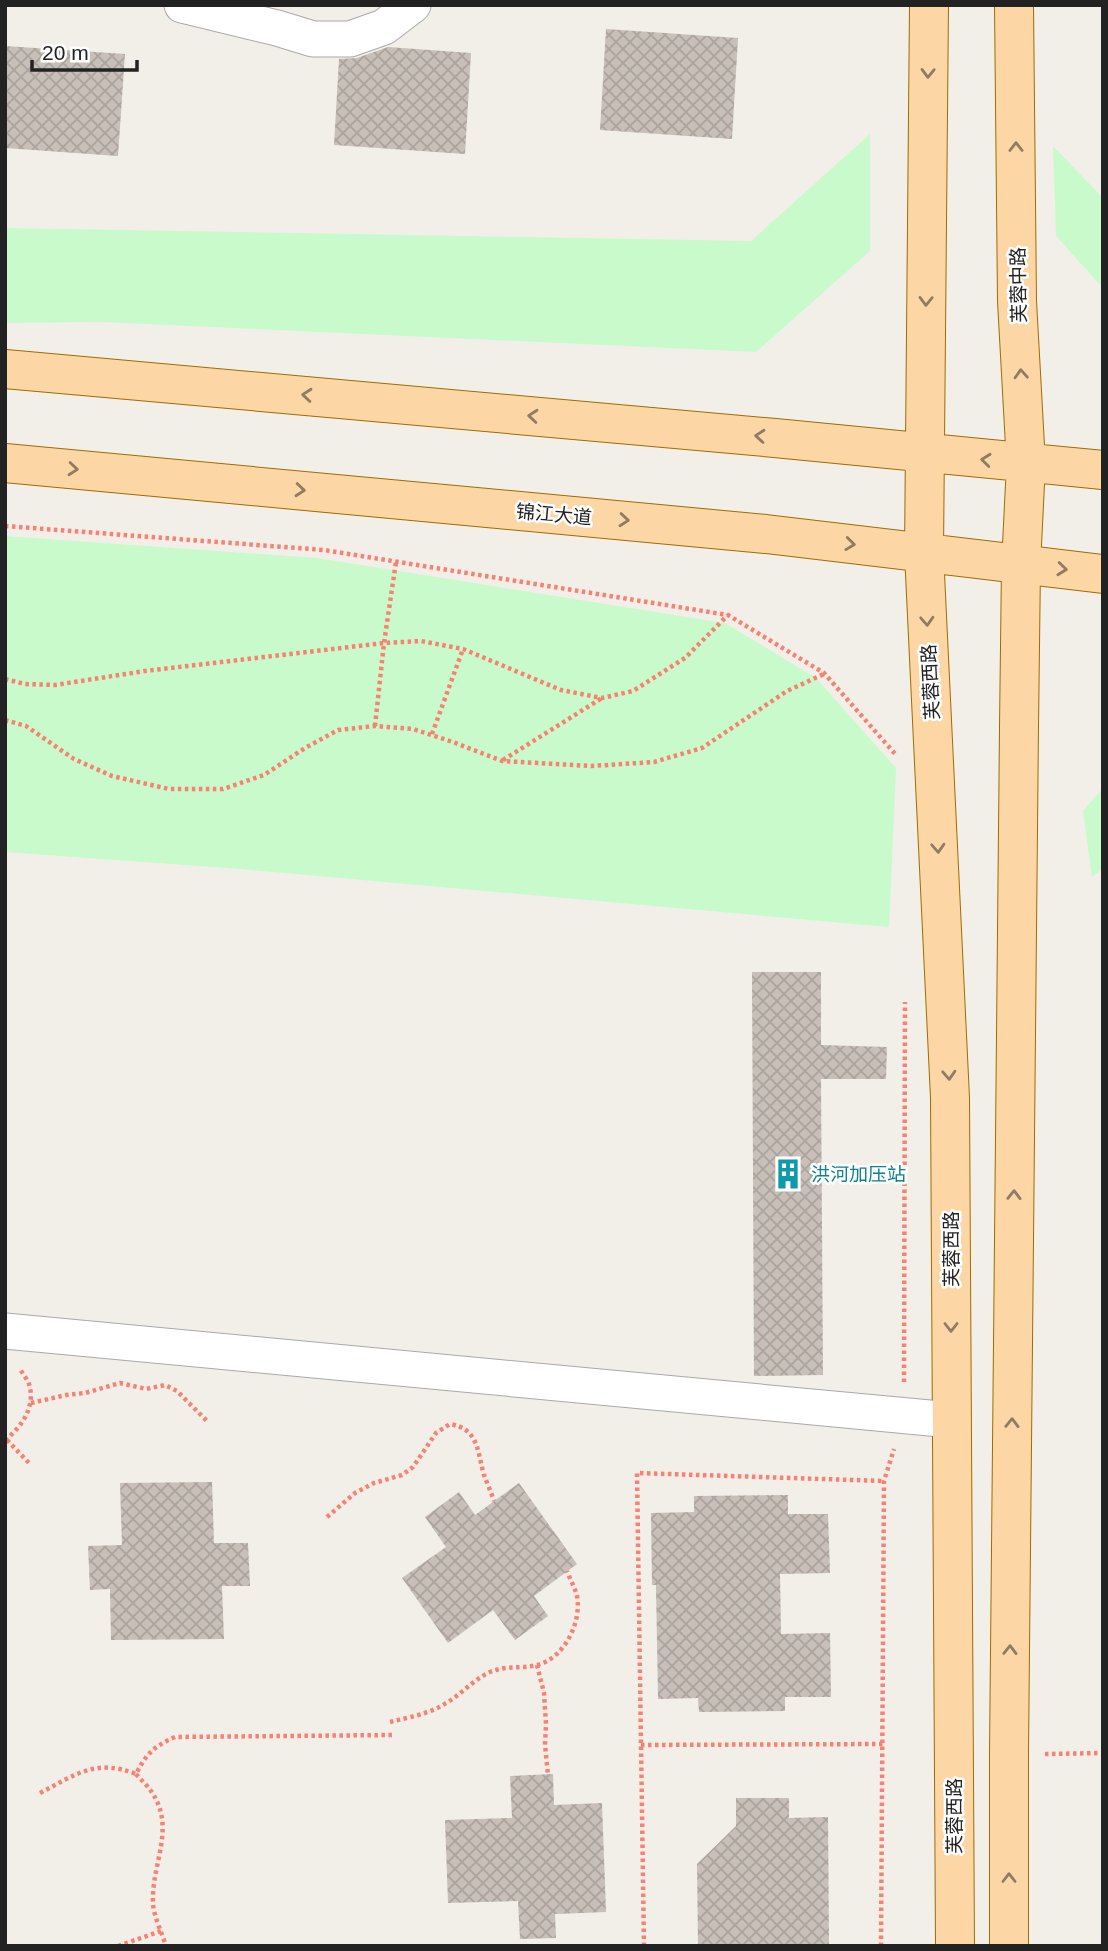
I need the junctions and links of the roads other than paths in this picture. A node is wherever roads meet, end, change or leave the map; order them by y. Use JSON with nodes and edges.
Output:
{"nodes":[{"id":1,"x":182,"y":5,"type":"edge"},
{"id":2,"x":413,"y":5,"type":"edge"},
{"id":3,"x":929,"y":5,"type":"edge"},
{"id":4,"x":1014,"y":5,"type":"edge"},
{"id":5,"x":5,"y":369,"type":"edge"},
{"id":6,"x":924,"y":453,"type":"junction"},
{"id":7,"x":5,"y":463,"type":"edge"},
{"id":8,"x":1026,"y":464,"type":"junction"},
{"id":9,"x":1103,"y":470,"type":"edge"},
{"id":10,"x":924,"y":553,"type":"junction"},
{"id":11,"x":1021,"y":565,"type":"junction"},
{"id":12,"x":1103,"y":573,"type":"edge"},
{"id":13,"x":5,"y":1331,"type":"edge"},
{"id":14,"x":951,"y":1420,"type":"junction"},
{"id":15,"x":955,"y":1946,"type":"edge"},
{"id":16,"x":1009,"y":1946,"type":"edge"}],
"edges":[{"from":1,"to":2,"type":"street"},
{"from":3,"to":6,"type":"main road","one_way":true},
{"from":8,"to":4,"type":"main road","name":"芙蓉中路","one_way":true},
{"from":6,"to":5,"type":"main road","one_way":true},
{"from":8,"to":6,"type":"main road","one_way":true},
{"from":6,"to":10,"type":"main road"},
{"from":7,"to":10,"type":"main road","name":"锦江大道","one_way":true},
{"from":8,"to":9,"type":"main road"},
{"from":8,"to":11,"type":"main road","name":"芙蓉中路"},
{"from":10,"to":11,"type":"main road","name":"锦江大道"},
{"from":10,"to":14,"type":"main road","name":"芙蓉西路","one_way":true},
{"from":11,"to":12,"type":"main road","name":"锦江大道","one_way":true},
{"from":16,"to":11,"type":"main road","one_way":true},
{"from":13,"to":14,"type":"street"},
{"from":14,"to":15,"type":"main road","name":"芙蓉西路"}]}
